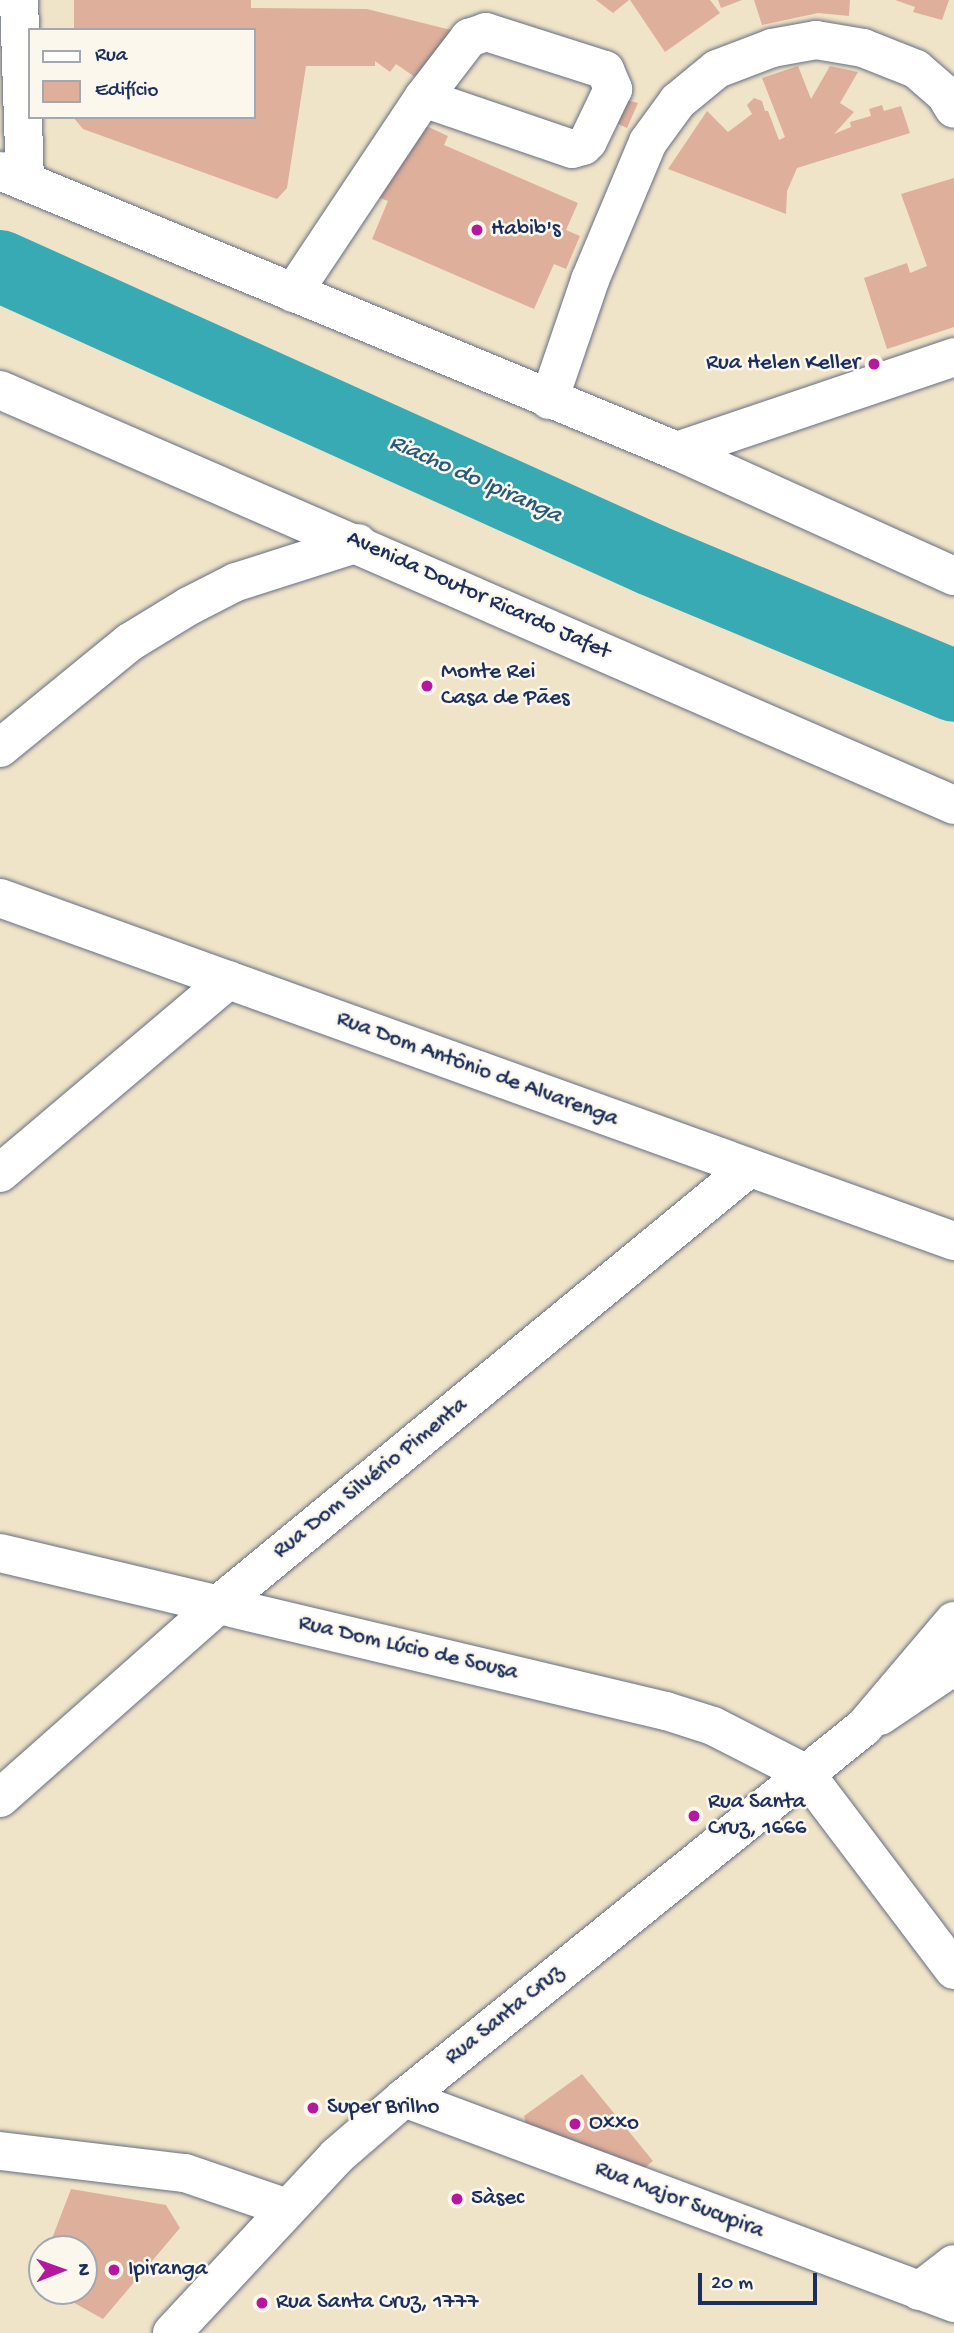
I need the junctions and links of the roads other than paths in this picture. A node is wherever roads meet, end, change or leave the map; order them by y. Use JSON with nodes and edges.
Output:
{"nodes":[{"id":1,"x":6,"y":0,"type":"edge"},
{"id":2,"x":19,"y":0,"type":"edge"},
{"id":3,"x":0,"y":11,"type":"edge"},
{"id":4,"x":423,"y":98,"type":"dead end"},
{"id":5,"x":954,"y":109,"type":"edge"},
{"id":6,"x":12,"y":176,"type":"edge"},
{"id":7,"x":293,"y":293,"type":"junction"},
{"id":8,"x":954,"y":357,"type":"edge"},
{"id":9,"x":0,"y":390,"type":"edge"},
{"id":10,"x":549,"y":400,"type":"junction"},
{"id":11,"x":677,"y":451,"type":"junction"},
{"id":12,"x":358,"y":543,"type":"junction"},
{"id":13,"x":954,"y":576,"type":"edge"},
{"id":14,"x":0,"y":748,"type":"edge"},
{"id":15,"x":954,"y":805,"type":"edge"},
{"id":16,"x":0,"y":898,"type":"edge"},
{"id":17,"x":228,"y":980,"type":"junction"},
{"id":18,"x":749,"y":1168,"type":"junction"},
{"id":19,"x":0,"y":1173,"type":"edge"},
{"id":20,"x":954,"y":1241,"type":"edge"},
{"id":21,"x":0,"y":1553,"type":"edge"},
{"id":22,"x":219,"y":1604,"type":"junction"},
{"id":23,"x":954,"y":1621,"type":"edge"},
{"id":24,"x":954,"y":1666,"type":"edge"},
{"id":25,"x":864,"y":1727,"type":"junction"},
{"id":26,"x":805,"y":1773,"type":"junction"},
{"id":27,"x":0,"y":1798,"type":"edge"},
{"id":28,"x":954,"y":1970,"type":"edge"},
{"id":29,"x":404,"y":2098,"type":"junction"},
{"id":30,"x":0,"y":2151,"type":"edge"},
{"id":31,"x":287,"y":2208,"type":"junction"},
{"id":32,"x":954,"y":2264,"type":"edge"},
{"id":33,"x":937,"y":2297,"type":"edge"},
{"id":34,"x":172,"y":2333,"type":"edge"}],
"edges":[{"from":1,"to":3,"type":"street"},
{"from":2,"to":6,"type":"street"},
{"from":4,"to":7,"type":"street"},
{"from":5,"to":10,"type":"street"},
{"from":6,"to":7,"type":"street"},
{"from":7,"to":10,"type":"street"},
{"from":8,"to":11,"type":"street"},
{"from":9,"to":12,"type":"street","name":"Avenida Doutor Ricardo Jafet"},
{"from":10,"to":11,"type":"street"},
{"from":11,"to":13,"type":"street"},
{"from":12,"to":14,"type":"street"},
{"from":12,"to":15,"type":"street","name":"Avenida Doutor Ricardo Jafet"},
{"from":16,"to":17,"type":"street","name":"Rua Dom Antônio de Alvarenga"},
{"from":17,"to":18,"type":"street","name":"Rua Dom Antônio de Alvarenga"},
{"from":17,"to":19,"type":"street"},
{"from":18,"to":20,"type":"street","name":"Rua Dom Antônio de Alvarenga"},
{"from":18,"to":22,"type":"street","name":"Rua Dom Silvério Pimenta"},
{"from":21,"to":22,"type":"street","name":"Rua Dom Lúcio de Sousa"},
{"from":22,"to":26,"type":"street","name":"Rua Dom Lúcio de Sousa"},
{"from":22,"to":27,"type":"street","name":"Rua Dom Silvério Pimenta"},
{"from":23,"to":25,"type":"street","name":"Rua Santa Cruz"},
{"from":24,"to":25,"type":"street","name":"Rua Santa Cruz"},
{"from":25,"to":26,"type":"street","name":"Rua Santa Cruz"},
{"from":26,"to":28,"type":"street"},
{"from":26,"to":29,"type":"street","name":"Rua Santa Cruz"},
{"from":29,"to":31,"type":"street","name":"Rua Santa Cruz"},
{"from":29,"to":33,"type":"street","name":"Rua Major Sucupira"},
{"from":30,"to":31,"type":"street"},
{"from":31,"to":34,"type":"street","name":"Rua Santa Cruz"},
{"from":32,"to":33,"type":"street"}]}
